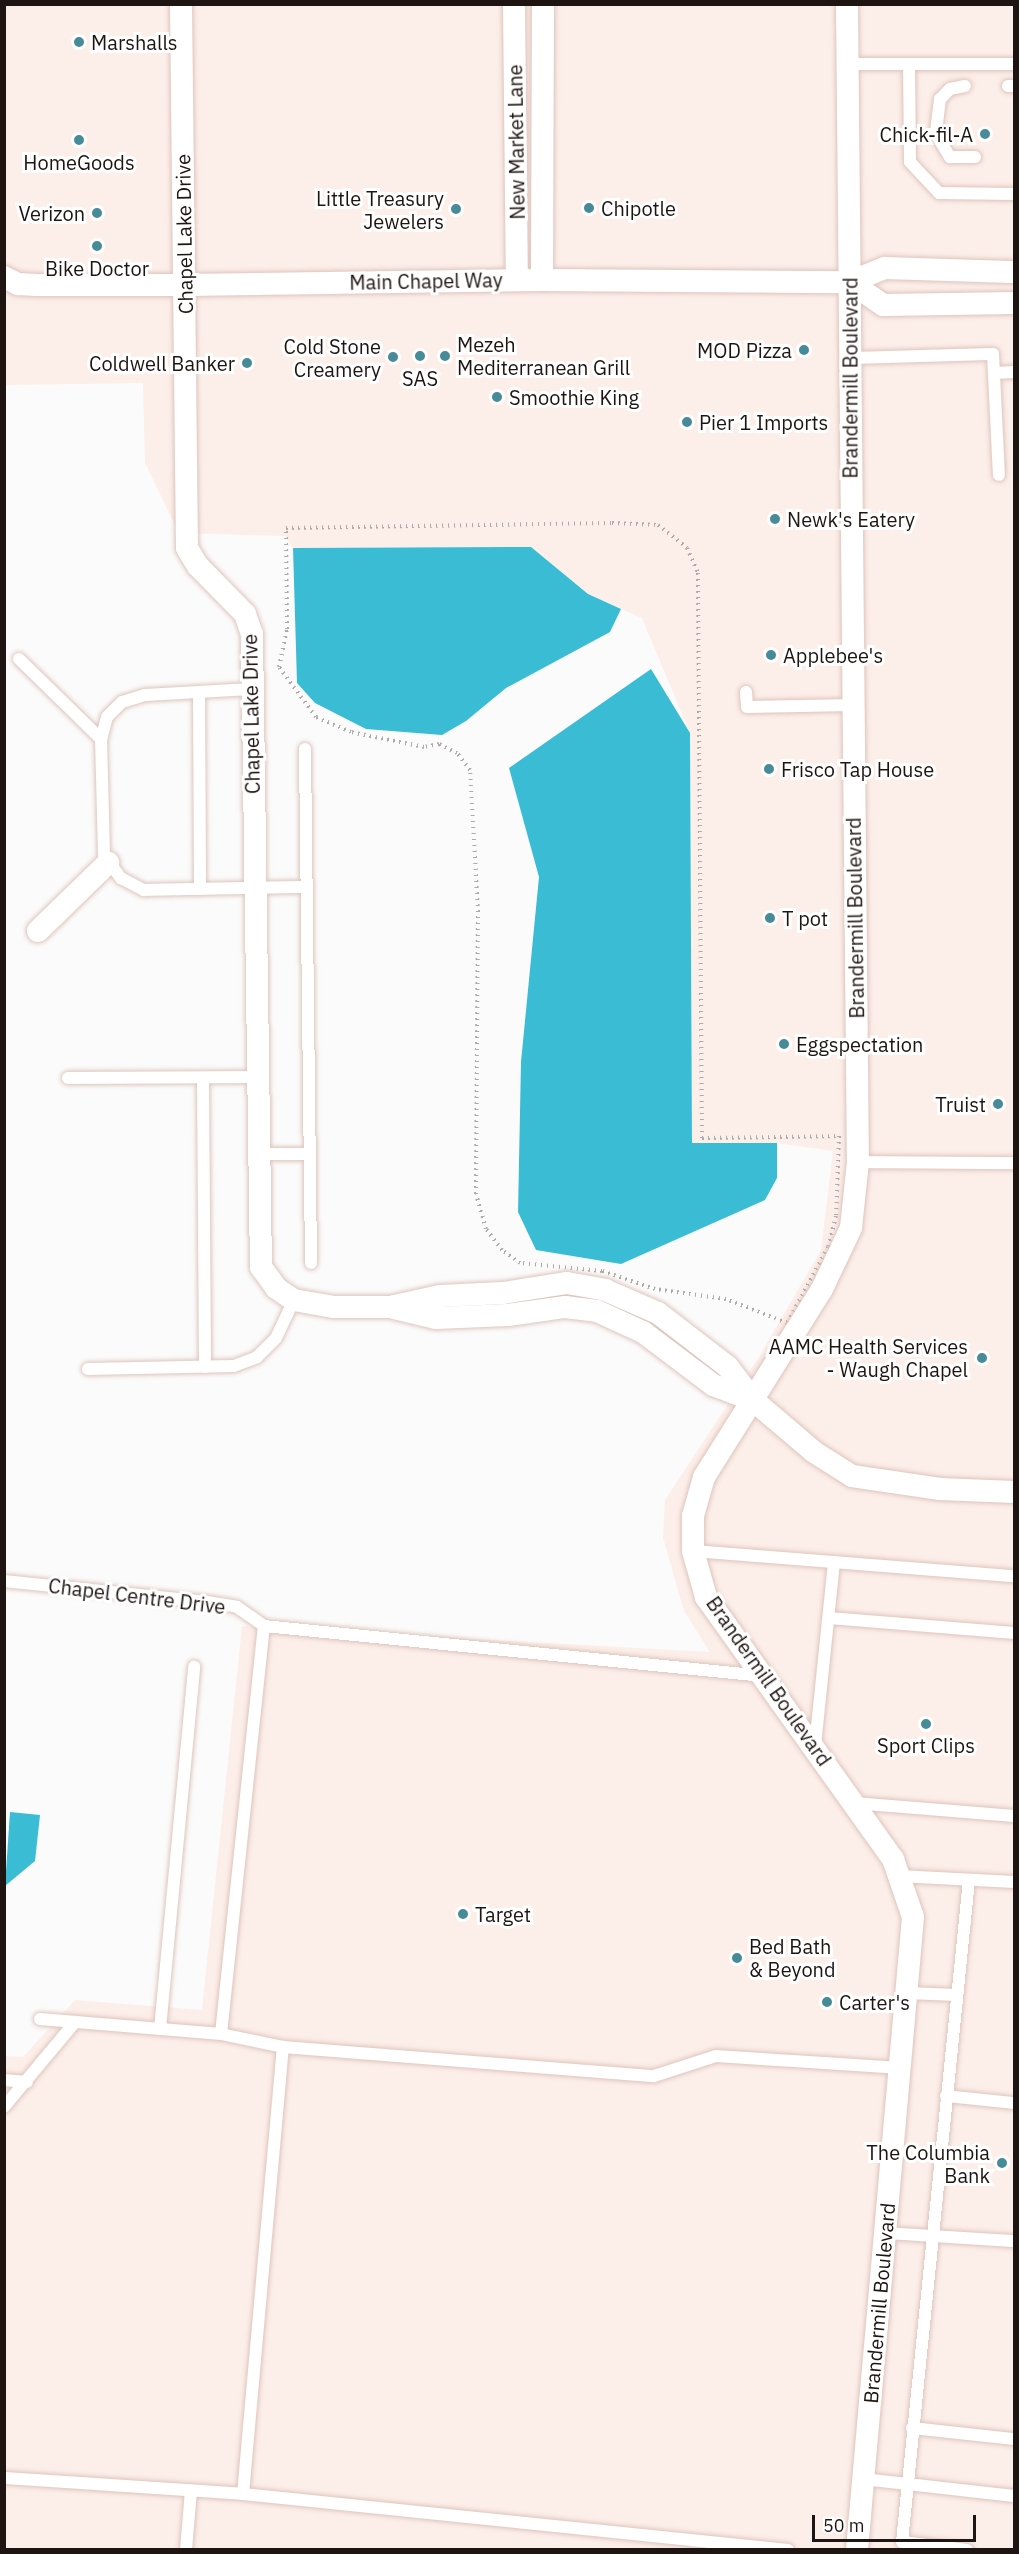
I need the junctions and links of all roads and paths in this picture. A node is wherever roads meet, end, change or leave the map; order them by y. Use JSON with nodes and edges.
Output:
{"nodes":[{"id":1,"x":181,"y":4,"type":"edge"},
{"id":2,"x":514,"y":4,"type":"edge"},
{"id":3,"x":543,"y":4,"type":"edge"},
{"id":4,"x":846,"y":4,"type":"edge"},
{"id":5,"x":847,"y":64,"type":"junction"},
{"id":6,"x":1014,"y":64,"type":"edge"},
{"id":7,"x":909,"y":65,"type":"junction"},
{"id":8,"x":965,"y":86,"type":"dead end"},
{"id":9,"x":975,"y":156,"type":"dead end"},
{"id":10,"x":1014,"y":194,"type":"edge"},
{"id":11,"x":1014,"y":272,"type":"edge"},
{"id":12,"x":4,"y":277,"type":"edge"},
{"id":13,"x":517,"y":280,"type":"junction"},
{"id":14,"x":542,"y":280,"type":"junction"},
{"id":15,"x":850,"y":282,"type":"junction"},
{"id":16,"x":185,"y":285,"type":"junction"},
{"id":17,"x":1014,"y":303,"type":"edge"},
{"id":18,"x":850,"y":358,"type":"junction"},
{"id":19,"x":1014,"y":372,"type":"edge"},
{"id":20,"x":994,"y":373,"type":"junction"},
{"id":21,"x":999,"y":475,"type":"dead end"},
{"id":22,"x":19,"y":659,"type":"dead end"},
{"id":23,"x":251,"y":689,"type":"junction"},
{"id":24,"x":199,"y":692,"type":"junction"},
{"id":25,"x":746,"y":692,"type":"dead end"},
{"id":26,"x":853,"y":705,"type":"junction"},
{"id":27,"x":100,"y":739,"type":"junction"},
{"id":28,"x":305,"y":749,"type":"dead end"},
{"id":29,"x":108,"y":863,"type":"junction"},
{"id":30,"x":306,"y":887,"type":"junction"},
{"id":31,"x":200,"y":889,"type":"junction"},
{"id":32,"x":256,"y":889,"type":"junction"},
{"id":33,"x":38,"y":932,"type":"dead end"},
{"id":34,"x":256,"y":1077,"type":"junction"},
{"id":35,"x":68,"y":1078,"type":"dead end"},
{"id":36,"x":203,"y":1078,"type":"junction"},
{"id":37,"x":258,"y":1154,"type":"junction"},
{"id":38,"x":309,"y":1154,"type":"junction"},
{"id":39,"x":858,"y":1162,"type":"junction"},
{"id":40,"x":1014,"y":1163,"type":"edge"},
{"id":41,"x":312,"y":1263,"type":"dead end"},
{"id":42,"x":294,"y":1300,"type":"junction"},
{"id":43,"x":780,"y":1320,"type":"joint"},
{"id":44,"x":205,"y":1367,"type":"junction"},
{"id":45,"x":88,"y":1369,"type":"dead end"},
{"id":46,"x":753,"y":1400,"type":"junction"},
{"id":47,"x":1014,"y":1492,"type":"edge"},
{"id":48,"x":693,"y":1551,"type":"junction"},
{"id":49,"x":834,"y":1562,"type":"junction"},
{"id":50,"x":1014,"y":1576,"type":"edge"},
{"id":51,"x":4,"y":1581,"type":"edge"},
{"id":52,"x":828,"y":1618,"type":"junction"},
{"id":53,"x":264,"y":1626,"type":"junction"},
{"id":54,"x":1014,"y":1633,"type":"edge"},
{"id":55,"x":194,"y":1667,"type":"dead end"},
{"id":56,"x":764,"y":1676,"type":"junction"},
{"id":57,"x":815,"y":1746,"type":"junction"},
{"id":58,"x":854,"y":1803,"type":"junction"},
{"id":59,"x":1014,"y":1816,"type":"edge"},
{"id":60,"x":899,"y":1876,"type":"junction"},
{"id":61,"x":969,"y":1880,"type":"junction"},
{"id":62,"x":1014,"y":1882,"type":"edge"},
{"id":63,"x":907,"y":1993,"type":"junction"},
{"id":64,"x":957,"y":1995,"type":"junction"},
{"id":65,"x":40,"y":2019,"type":"dead end"},
{"id":66,"x":75,"y":2022,"type":"junction"},
{"id":67,"x":160,"y":2029,"type":"junction"},
{"id":68,"x":221,"y":2034,"type":"junction"},
{"id":69,"x":283,"y":2047,"type":"junction"},
{"id":70,"x":901,"y":2068,"type":"junction"},
{"id":71,"x":4,"y":2080,"type":"edge"},
{"id":72,"x":27,"y":2082,"type":"junction"},
{"id":73,"x":946,"y":2096,"type":"junction"},
{"id":74,"x":1014,"y":2103,"type":"edge"},
{"id":75,"x":4,"y":2107,"type":"edge"},
{"id":76,"x":886,"y":2233,"type":"junction"},
{"id":77,"x":931,"y":2236,"type":"junction"},
{"id":78,"x":1014,"y":2241,"type":"edge"},
{"id":79,"x":912,"y":2428,"type":"junction"},
{"id":80,"x":1014,"y":2439,"type":"edge"},
{"id":81,"x":4,"y":2478,"type":"edge"},
{"id":82,"x":863,"y":2479,"type":"junction"},
{"id":83,"x":907,"y":2484,"type":"junction"},
{"id":84,"x":191,"y":2490,"type":"junction"},
{"id":85,"x":243,"y":2494,"type":"junction"},
{"id":86,"x":1014,"y":2496,"type":"edge"},
{"id":87,"x":186,"y":2550,"type":"edge"},
{"id":88,"x":788,"y":2550,"type":"edge"},
{"id":89,"x":857,"y":2550,"type":"edge"},
{"id":90,"x":967,"y":2550,"type":"edge"}],
"edges":[{"from":1,"to":16,"type":"street","name":"Chapel Lake Drive"},
{"from":2,"to":13,"type":"street","name":"New Market Lane"},
{"from":3,"to":14,"type":"street","name":"New Market Lane"},
{"from":4,"to":5,"type":"street","name":"Brandermill Boulevard"},
{"from":5,"to":7,"type":"lane"},
{"from":5,"to":15,"type":"street","name":"Brandermill Boulevard"},
{"from":6,"to":7,"type":"lane"},
{"from":7,"to":10,"type":"lane"},
{"from":8,"to":9,"type":"lane"},
{"from":11,"to":15,"type":"street","name":"Main Chapel Way"},
{"from":12,"to":16,"type":"street","name":"Main Chapel Way"},
{"from":13,"to":14,"type":"street","name":"Main Chapel Way"},
{"from":13,"to":16,"type":"street","name":"Main Chapel Way"},
{"from":14,"to":15,"type":"street","name":"Main Chapel Way"},
{"from":15,"to":17,"type":"street"},
{"from":15,"to":18,"type":"street","name":"Brandermill Boulevard"},
{"from":16,"to":23,"type":"street","name":"Chapel Lake Drive"},
{"from":18,"to":20,"type":"lane"},
{"from":18,"to":26,"type":"street","name":"Brandermill Boulevard"},
{"from":19,"to":20,"type":"lane"},
{"from":20,"to":21,"type":"lane"},
{"from":22,"to":27,"type":"lane"},
{"from":23,"to":24,"type":"lane"},
{"from":23,"to":32,"type":"street","name":"Chapel Lake Drive"},
{"from":24,"to":27,"type":"lane"},
{"from":24,"to":31,"type":"lane"},
{"from":25,"to":26,"type":"lane"},
{"from":26,"to":39,"type":"street","name":"Brandermill Boulevard"},
{"from":27,"to":29,"type":"lane"},
{"from":28,"to":30,"type":"lane"},
{"from":29,"to":31,"type":"lane"},
{"from":29,"to":33,"type":"street"},
{"from":30,"to":32,"type":"lane"},
{"from":30,"to":38,"type":"lane"},
{"from":31,"to":32,"type":"lane"},
{"from":32,"to":34,"type":"street","name":"Chapel Lake Drive"},
{"from":34,"to":36,"type":"lane"},
{"from":34,"to":37,"type":"street","name":"Chapel Lake Drive"},
{"from":35,"to":36,"type":"lane"},
{"from":36,"to":44,"type":"lane"},
{"from":37,"to":38,"type":"lane"},
{"from":37,"to":42,"type":"street","name":"Chapel Lake Drive"},
{"from":38,"to":41,"type":"lane"},
{"from":39,"to":40,"type":"lane"},
{"from":39,"to":46,"type":"street","name":"Brandermill Boulevard"},
{"from":42,"to":44,"type":"lane"},
{"from":42,"to":46,"type":"street","name":"Chapel Lake Drive"},
{"from":43,"to":43,"type":"path"},
{"from":44,"to":45,"type":"lane"},
{"from":46,"to":47,"type":"street","name":"Chapel Lake Drive"},
{"from":46,"to":48,"type":"street","name":"Brandermill Boulevard"},
{"from":48,"to":49,"type":"lane"},
{"from":48,"to":56,"type":"street","name":"Brandermill Boulevard"},
{"from":49,"to":50,"type":"lane"},
{"from":49,"to":52,"type":"lane"},
{"from":51,"to":53,"type":"lane","name":"Chapel Centre Drive"},
{"from":52,"to":54,"type":"lane"},
{"from":52,"to":57,"type":"lane"},
{"from":53,"to":56,"type":"lane"},
{"from":53,"to":68,"type":"lane"},
{"from":55,"to":67,"type":"lane"},
{"from":56,"to":57,"type":"street","name":"Brandermill Boulevard"},
{"from":57,"to":58,"type":"street","name":"Brandermill Boulevard"},
{"from":58,"to":59,"type":"lane"},
{"from":58,"to":60,"type":"street","name":"Brandermill Boulevard"},
{"from":60,"to":61,"type":"lane"},
{"from":60,"to":63,"type":"street","name":"Brandermill Boulevard"},
{"from":61,"to":62,"type":"lane"},
{"from":61,"to":64,"type":"lane"},
{"from":63,"to":64,"type":"lane"},
{"from":63,"to":70,"type":"street","name":"Brandermill Boulevard"},
{"from":64,"to":73,"type":"lane"},
{"from":65,"to":66,"type":"lane"},
{"from":66,"to":67,"type":"lane"},
{"from":66,"to":72,"type":"lane"},
{"from":67,"to":68,"type":"lane"},
{"from":68,"to":69,"type":"lane"},
{"from":69,"to":70,"type":"lane"},
{"from":69,"to":85,"type":"lane"},
{"from":70,"to":76,"type":"street","name":"Brandermill Boulevard"},
{"from":71,"to":72,"type":"lane"},
{"from":72,"to":75,"type":"lane"},
{"from":73,"to":74,"type":"lane"},
{"from":73,"to":77,"type":"lane"},
{"from":76,"to":77,"type":"lane"},
{"from":76,"to":82,"type":"street","name":"Brandermill Boulevard"},
{"from":77,"to":78,"type":"lane"},
{"from":77,"to":79,"type":"lane"},
{"from":79,"to":80,"type":"lane"},
{"from":79,"to":83,"type":"lane"},
{"from":81,"to":84,"type":"lane"},
{"from":82,"to":83,"type":"lane"},
{"from":82,"to":89,"type":"street","name":"Brandermill Boulevard"},
{"from":83,"to":86,"type":"lane"},
{"from":83,"to":90,"type":"lane"},
{"from":84,"to":85,"type":"lane"},
{"from":84,"to":87,"type":"lane"},
{"from":85,"to":88,"type":"lane"}]}
